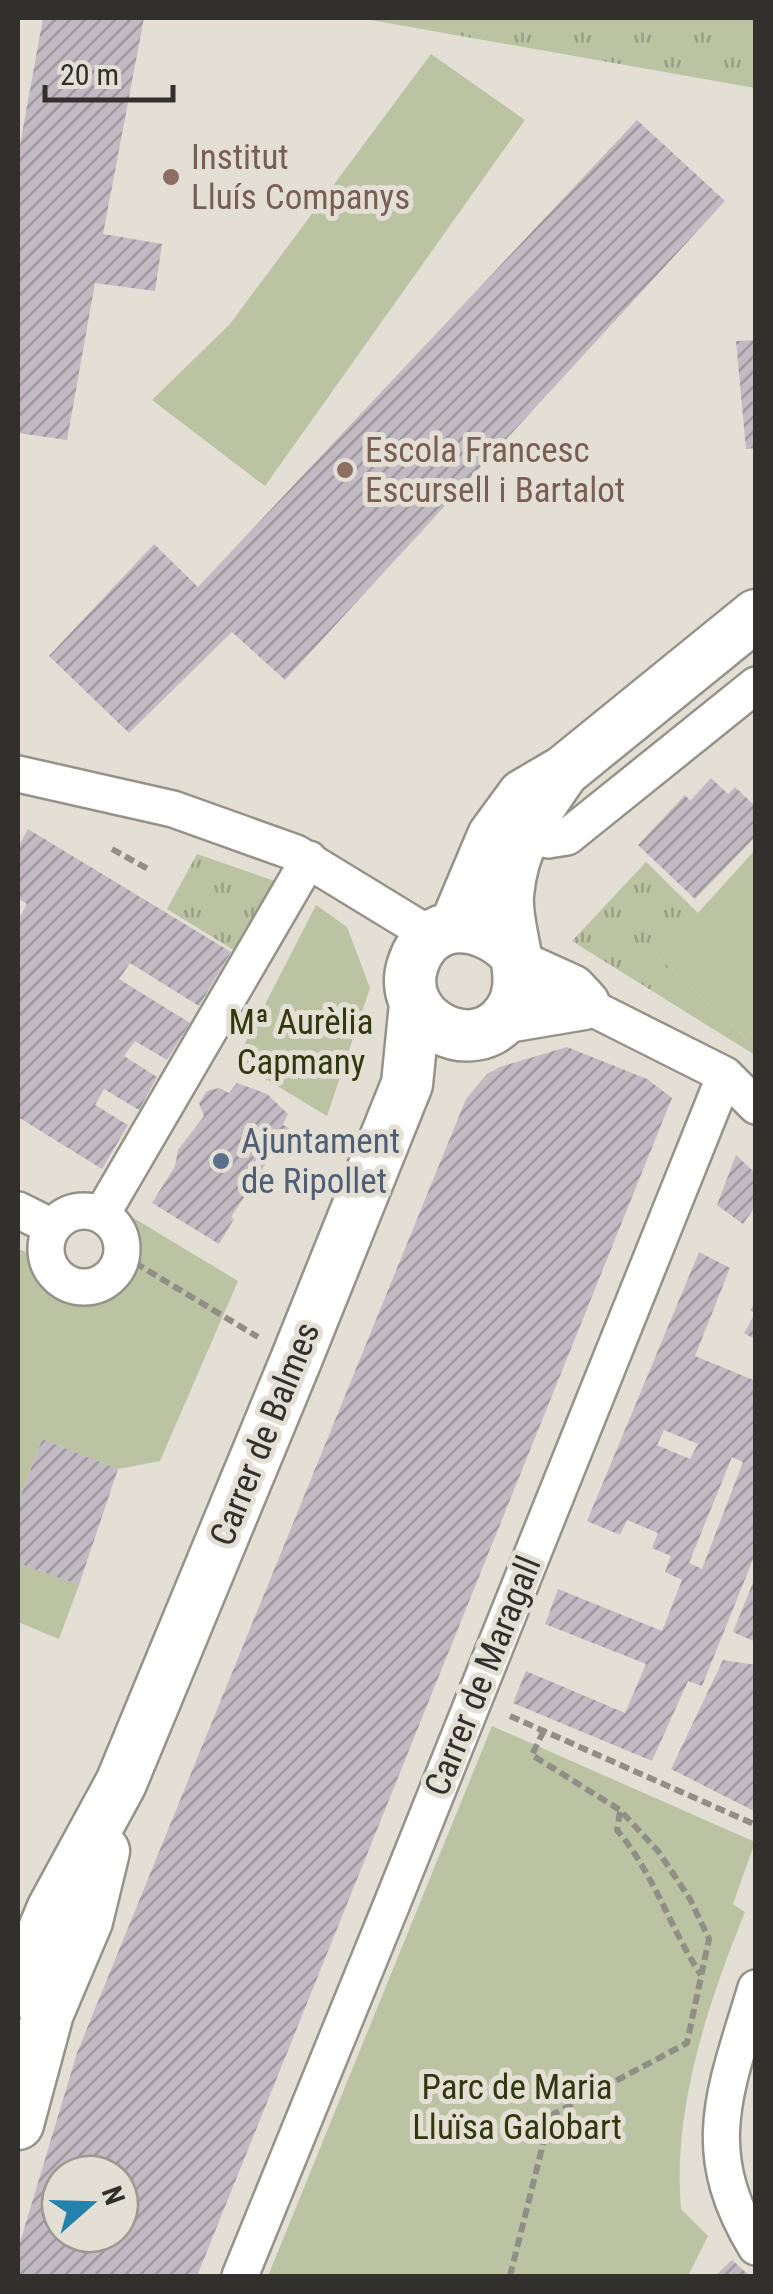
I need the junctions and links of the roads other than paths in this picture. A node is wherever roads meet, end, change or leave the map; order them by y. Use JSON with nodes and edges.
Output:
{"nodes":[{"id":1,"x":756,"y":614,"type":"edge"},
{"id":2,"x":756,"y":685,"type":"edge"},
{"id":3,"x":564,"y":771,"type":"junction"},
{"id":4,"x":18,"y":774,"type":"edge"},
{"id":5,"x":523,"y":833,"type":"junction"},
{"id":6,"x":309,"y":859,"type":"junction"},
{"id":7,"x":454,"y":915,"type":"junction"},
{"id":8,"x":515,"y":958,"type":"junction"},
{"id":9,"x":414,"y":1004,"type":"junction"},
{"id":10,"x":584,"y":1004,"type":"junction"},
{"id":11,"x":490,"y":1026,"type":"junction"},
{"id":12,"x":725,"y":1075,"type":"junction"},
{"id":13,"x":406,"y":1084,"type":"junction"},
{"id":14,"x":756,"y":1106,"type":"edge"},
{"id":15,"x":18,"y":1210,"type":"edge"},
{"id":16,"x":102,"y":1214,"type":"junction"},
{"id":17,"x":52,"y":1227,"type":"junction"},
{"id":18,"x":756,"y":1988,"type":"edge"},
{"id":19,"x":33,"y":2003,"type":"edge"},
{"id":20,"x":18,"y":2076,"type":"edge"},
{"id":21,"x":18,"y":2124,"type":"edge"},
{"id":22,"x":756,"y":2247,"type":"edge"},
{"id":23,"x":240,"y":2276,"type":"edge"}],
"edges":[{"from":1,"to":3,"type":"main road"},
{"from":2,"to":5,"type":"street"},
{"from":3,"to":5,"type":"main road"},
{"from":3,"to":7,"type":"main road"},
{"from":4,"to":6,"type":"street"},
{"from":5,"to":8,"type":"main road"},
{"from":6,"to":7,"type":"street"},
{"from":6,"to":16,"type":"street"},
{"from":7,"to":8,"type":"main road"},
{"from":7,"to":9,"type":"main road"},
{"from":8,"to":10,"type":"main road"},
{"from":8,"to":11,"type":"main road"},
{"from":9,"to":11,"type":"main road"},
{"from":9,"to":13,"type":"main road","name":"Carrer de Balmes"},
{"from":10,"to":11,"type":"main road"},
{"from":10,"to":12,"type":"street"},
{"from":11,"to":13,"type":"main road"},
{"from":12,"to":14,"type":"street"},
{"from":12,"to":23,"type":"street","name":"Carrer de Maragall"},
{"from":13,"to":19,"type":"main road","name":"Carrer de Balmes"},
{"from":15,"to":17,"type":"street"},
{"from":16,"to":17,"type":"street"},
{"from":16,"to":17,"type":"street"},
{"from":18,"to":22,"type":"street"},
{"from":19,"to":20,"type":"main road"},
{"from":19,"to":21,"type":"main road","name":"Carrer de Balmes"}]}
